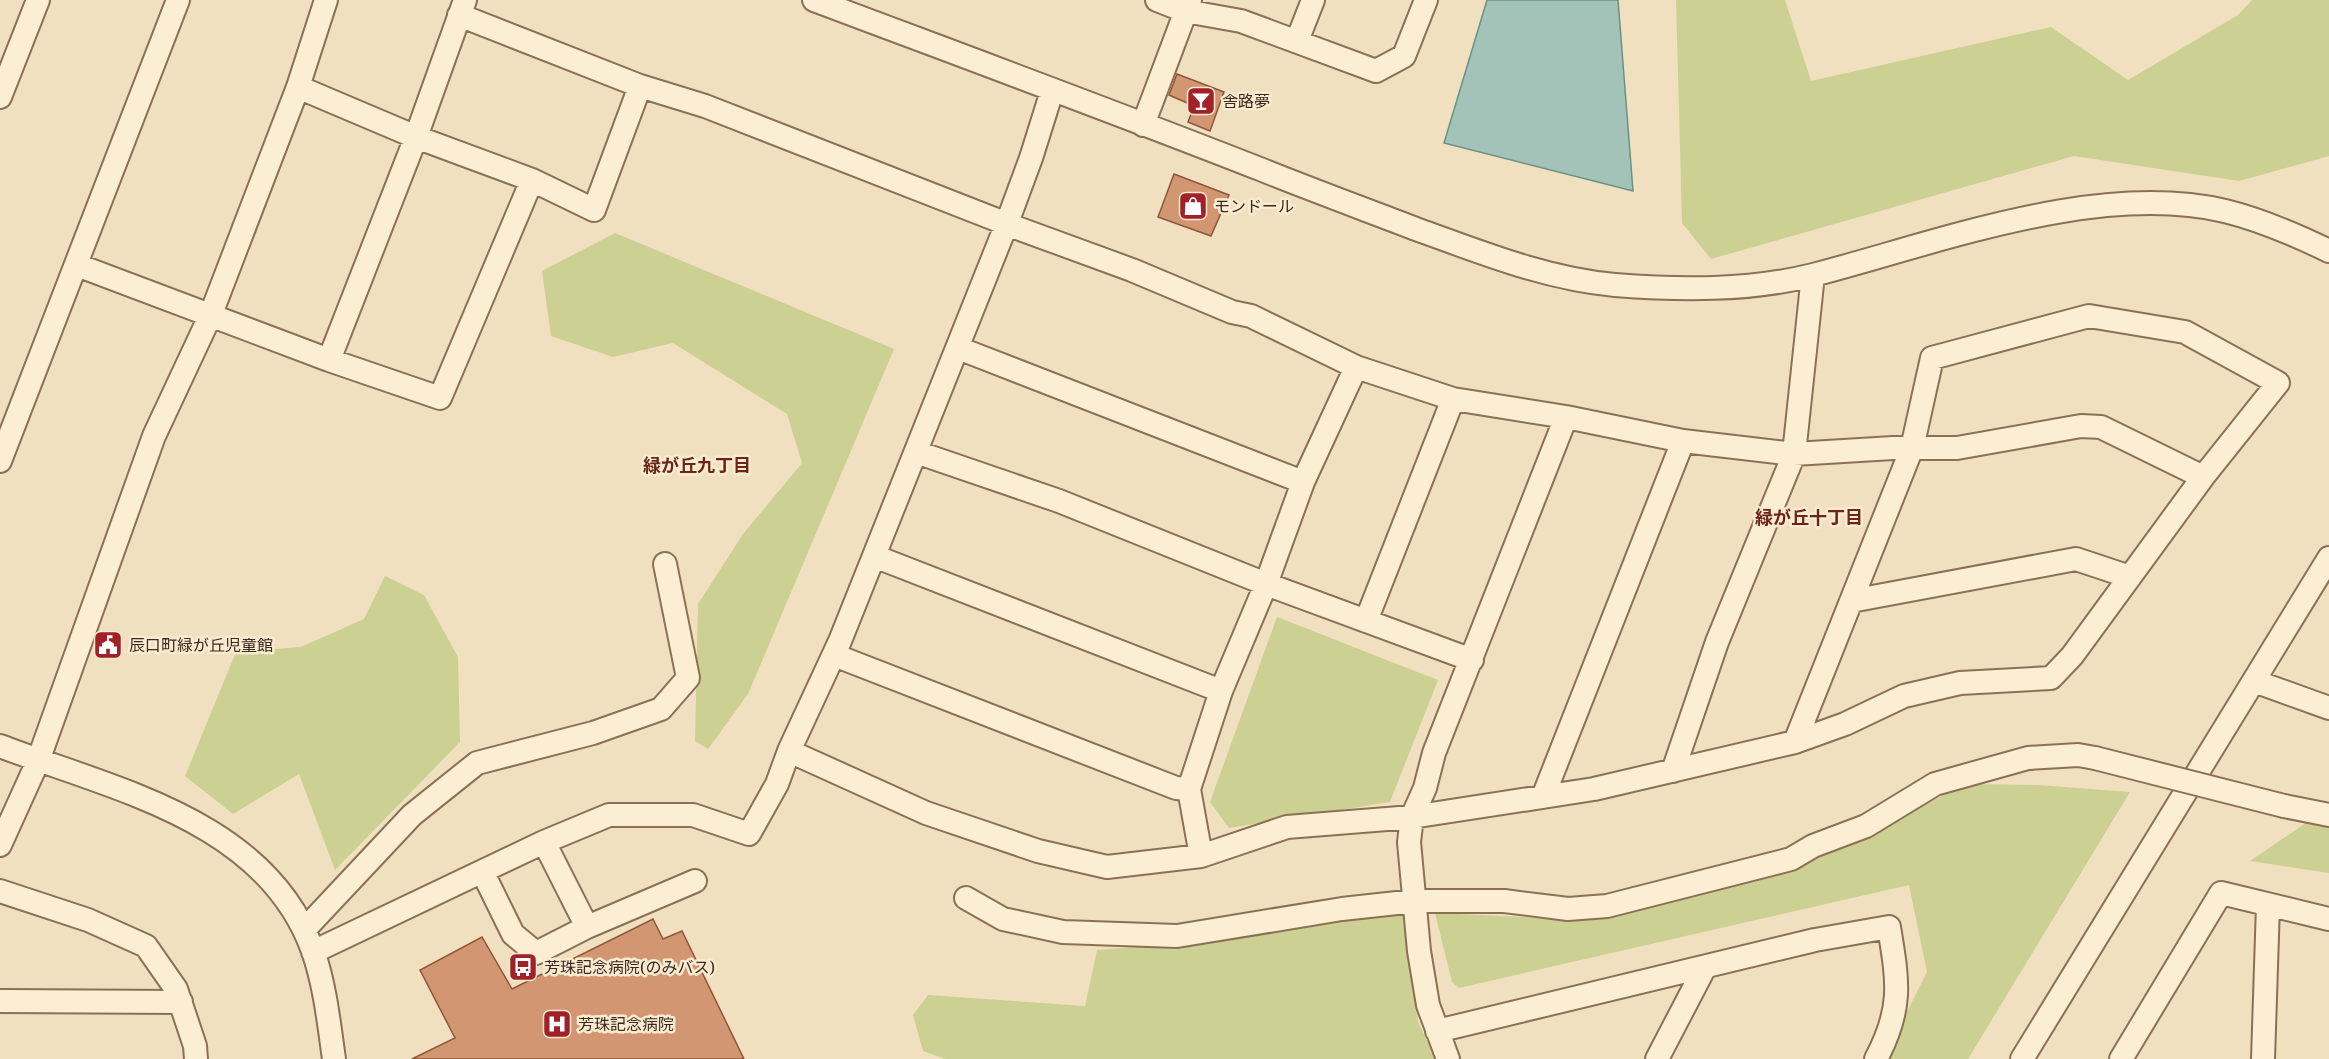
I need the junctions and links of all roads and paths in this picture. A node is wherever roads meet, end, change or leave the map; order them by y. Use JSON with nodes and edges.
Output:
{"nodes":[{"id":1,"x":38,"y":0,"type":"edge"},
{"id":2,"x":178,"y":0,"type":"edge"},
{"id":3,"x":326,"y":0,"type":"edge"},
{"id":4,"x":814,"y":0,"type":"edge"},
{"id":5,"x":1156,"y":0,"type":"edge"},
{"id":6,"x":1313,"y":0,"type":"edge"},
{"id":7,"x":1426,"y":0,"type":"edge"},
{"id":8,"x":1188,"y":5,"type":"edge"},
{"id":9,"x":462,"y":7,"type":"edge"},
{"id":10,"x":1297,"y":41,"type":"junction"},
{"id":11,"x":640,"y":86,"type":"junction"},
{"id":12,"x":297,"y":87,"type":"junction"},
{"id":13,"x":1052,"y":91,"type":"junction"},
{"id":14,"x":0,"y":97,"type":"edge"},
{"id":15,"x":1143,"y":125,"type":"junction"},
{"id":16,"x":416,"y":137,"type":"junction"},
{"id":17,"x":532,"y":180,"type":"junction"},
{"id":18,"x":1007,"y":223,"type":"junction"},
{"id":19,"x":2329,"y":251,"type":"edge"},
{"id":20,"x":77,"y":265,"type":"junction"},
{"id":21,"x":1813,"y":275,"type":"junction"},
{"id":22,"x":211,"y":314,"type":"junction"},
{"id":23,"x":958,"y":348,"type":"junction"},
{"id":24,"x":329,"y":360,"type":"junction"},
{"id":25,"x":1356,"y":367,"type":"junction"},
{"id":26,"x":1453,"y":399,"type":"junction"},
{"id":27,"x":1566,"y":417,"type":"junction"},
{"id":28,"x":1683,"y":441,"type":"junction"},
{"id":29,"x":1912,"y":448,"type":"junction"},
{"id":30,"x":916,"y":452,"type":"junction"},
{"id":31,"x":1794,"y":454,"type":"junction"},
{"id":32,"x":0,"y":460,"type":"edge"},
{"id":33,"x":2203,"y":477,"type":"junction"},
{"id":34,"x":1303,"y":482,"type":"junction"},
{"id":35,"x":874,"y":556,"type":"junction"},
{"id":36,"x":2329,"y":558,"type":"edge"},
{"id":37,"x":664,"y":564,"type":"dead end"},
{"id":38,"x":2130,"y":577,"type":"junction"},
{"id":39,"x":1266,"y":585,"type":"junction"},
{"id":40,"x":1851,"y":601,"type":"junction"},
{"id":41,"x":1366,"y":621,"type":"junction"},
{"id":42,"x":834,"y":655,"type":"junction"},
{"id":43,"x":1472,"y":660,"type":"junction"},
{"id":44,"x":2254,"y":681,"type":"junction"},
{"id":45,"x":1221,"y":691,"type":"junction"},
{"id":46,"x":2329,"y":708,"type":"edge"},
{"id":47,"x":1795,"y":742,"type":"junction"},
{"id":48,"x":0,"y":746,"type":"edge"},
{"id":49,"x":789,"y":751,"type":"junction"},
{"id":50,"x":38,"y":761,"type":"junction"},
{"id":51,"x":1674,"y":771,"type":"junction"},
{"id":52,"x":1190,"y":789,"type":"junction"},
{"id":53,"x":1543,"y":797,"type":"junction"},
{"id":54,"x":2329,"y":815,"type":"edge"},
{"id":55,"x":1412,"y":818,"type":"junction"},
{"id":56,"x":544,"y":842,"type":"junction"},
{"id":57,"x":0,"y":845,"type":"edge"},
{"id":58,"x":1201,"y":856,"type":"junction"},
{"id":59,"x":483,"y":873,"type":"junction"},
{"id":60,"x":695,"y":881,"type":"dead end"},
{"id":61,"x":0,"y":891,"type":"edge"},
{"id":62,"x":966,"y":898,"type":"dead end"},
{"id":63,"x":1415,"y":901,"type":"junction"},
{"id":64,"x":2268,"y":905,"type":"junction"},
{"id":65,"x":2329,"y":919,"type":"edge"},
{"id":66,"x":588,"y":927,"type":"junction"},
{"id":67,"x":304,"y":930,"type":"junction"},
{"id":68,"x":314,"y":952,"type":"junction"},
{"id":69,"x":1705,"y":967,"type":"junction"},
{"id":70,"x":0,"y":1001,"type":"edge"},
{"id":71,"x":181,"y":1002,"type":"junction"},
{"id":72,"x":1437,"y":1032,"type":"junction"},
{"id":73,"x":196,"y":1059,"type":"edge"},
{"id":74,"x":334,"y":1059,"type":"edge"},
{"id":75,"x":1448,"y":1059,"type":"edge"},
{"id":76,"x":1657,"y":1059,"type":"edge"},
{"id":77,"x":1876,"y":1059,"type":"edge"},
{"id":78,"x":2022,"y":1059,"type":"edge"},
{"id":79,"x":2121,"y":1059,"type":"edge"},
{"id":80,"x":2263,"y":1059,"type":"edge"}],
"edges":[{"from":1,"to":14,"type":"street"},
{"from":2,"to":20,"type":"street"},
{"from":3,"to":12,"type":"street"},
{"from":4,"to":13,"type":"street"},
{"from":5,"to":8,"type":"street"},
{"from":6,"to":10,"type":"street"},
{"from":7,"to":10,"type":"street"},
{"from":8,"to":10,"type":"street"},
{"from":8,"to":15,"type":"street"},
{"from":9,"to":11,"type":"street"},
{"from":9,"to":16,"type":"street"},
{"from":11,"to":17,"type":"street"},
{"from":11,"to":18,"type":"street"},
{"from":12,"to":16,"type":"street"},
{"from":12,"to":22,"type":"street"},
{"from":13,"to":15,"type":"street"},
{"from":13,"to":18,"type":"street"},
{"from":15,"to":21,"type":"street"},
{"from":16,"to":17,"type":"street"},
{"from":16,"to":24,"type":"street"},
{"from":17,"to":24,"type":"street"},
{"from":18,"to":23,"type":"street"},
{"from":18,"to":25,"type":"street"},
{"from":19,"to":21,"type":"street"},
{"from":20,"to":22,"type":"street"},
{"from":20,"to":32,"type":"street"},
{"from":21,"to":31,"type":"street"},
{"from":22,"to":24,"type":"street"},
{"from":22,"to":50,"type":"street"},
{"from":23,"to":30,"type":"street"},
{"from":23,"to":34,"type":"street"},
{"from":25,"to":26,"type":"street"},
{"from":25,"to":34,"type":"street"},
{"from":26,"to":27,"type":"street"},
{"from":26,"to":41,"type":"street"},
{"from":27,"to":28,"type":"street"},
{"from":27,"to":43,"type":"street"},
{"from":28,"to":31,"type":"street"},
{"from":28,"to":53,"type":"street"},
{"from":29,"to":31,"type":"street"},
{"from":29,"to":33,"type":"street"},
{"from":29,"to":33,"type":"street"},
{"from":29,"to":40,"type":"street"},
{"from":30,"to":35,"type":"street"},
{"from":30,"to":39,"type":"street"},
{"from":31,"to":51,"type":"street"},
{"from":33,"to":38,"type":"street"},
{"from":34,"to":39,"type":"street"},
{"from":35,"to":42,"type":"street"},
{"from":35,"to":45,"type":"street"},
{"from":36,"to":44,"type":"street"},
{"from":37,"to":67,"type":"street"},
{"from":38,"to":40,"type":"street"},
{"from":38,"to":47,"type":"street"},
{"from":39,"to":41,"type":"street"},
{"from":39,"to":45,"type":"street"},
{"from":40,"to":47,"type":"street"},
{"from":41,"to":43,"type":"street"},
{"from":42,"to":49,"type":"street"},
{"from":42,"to":52,"type":"street"},
{"from":43,"to":55,"type":"street"},
{"from":44,"to":46,"type":"street"},
{"from":44,"to":78,"type":"street"},
{"from":45,"to":52,"type":"street"},
{"from":47,"to":51,"type":"street"},
{"from":48,"to":50,"type":"street"},
{"from":49,"to":56,"type":"street"},
{"from":49,"to":58,"type":"street"},
{"from":50,"to":57,"type":"street"},
{"from":50,"to":67,"type":"street"},
{"from":51,"to":53,"type":"street"},
{"from":52,"to":58,"type":"street"},
{"from":53,"to":55,"type":"street"},
{"from":54,"to":63,"type":"street","bridge":true},
{"from":55,"to":58,"type":"street"},
{"from":55,"to":63,"type":"street"},
{"from":56,"to":59,"type":"street"},
{"from":56,"to":66,"type":"street"},
{"from":59,"to":66,"type":"street"},
{"from":59,"to":68,"type":"street"},
{"from":60,"to":66,"type":"street"},
{"from":61,"to":71,"type":"street"},
{"from":62,"to":63,"type":"street"},
{"from":63,"to":72,"type":"street"},
{"from":64,"to":65,"type":"street"},
{"from":64,"to":79,"type":"street"},
{"from":64,"to":80,"type":"street"},
{"from":67,"to":68,"type":"street"},
{"from":68,"to":74,"type":"street"},
{"from":69,"to":72,"type":"street"},
{"from":69,"to":76,"type":"street"},
{"from":69,"to":77,"type":"street"},
{"from":70,"to":71,"type":"street"},
{"from":71,"to":73,"type":"street"},
{"from":72,"to":75,"type":"street"}]}
